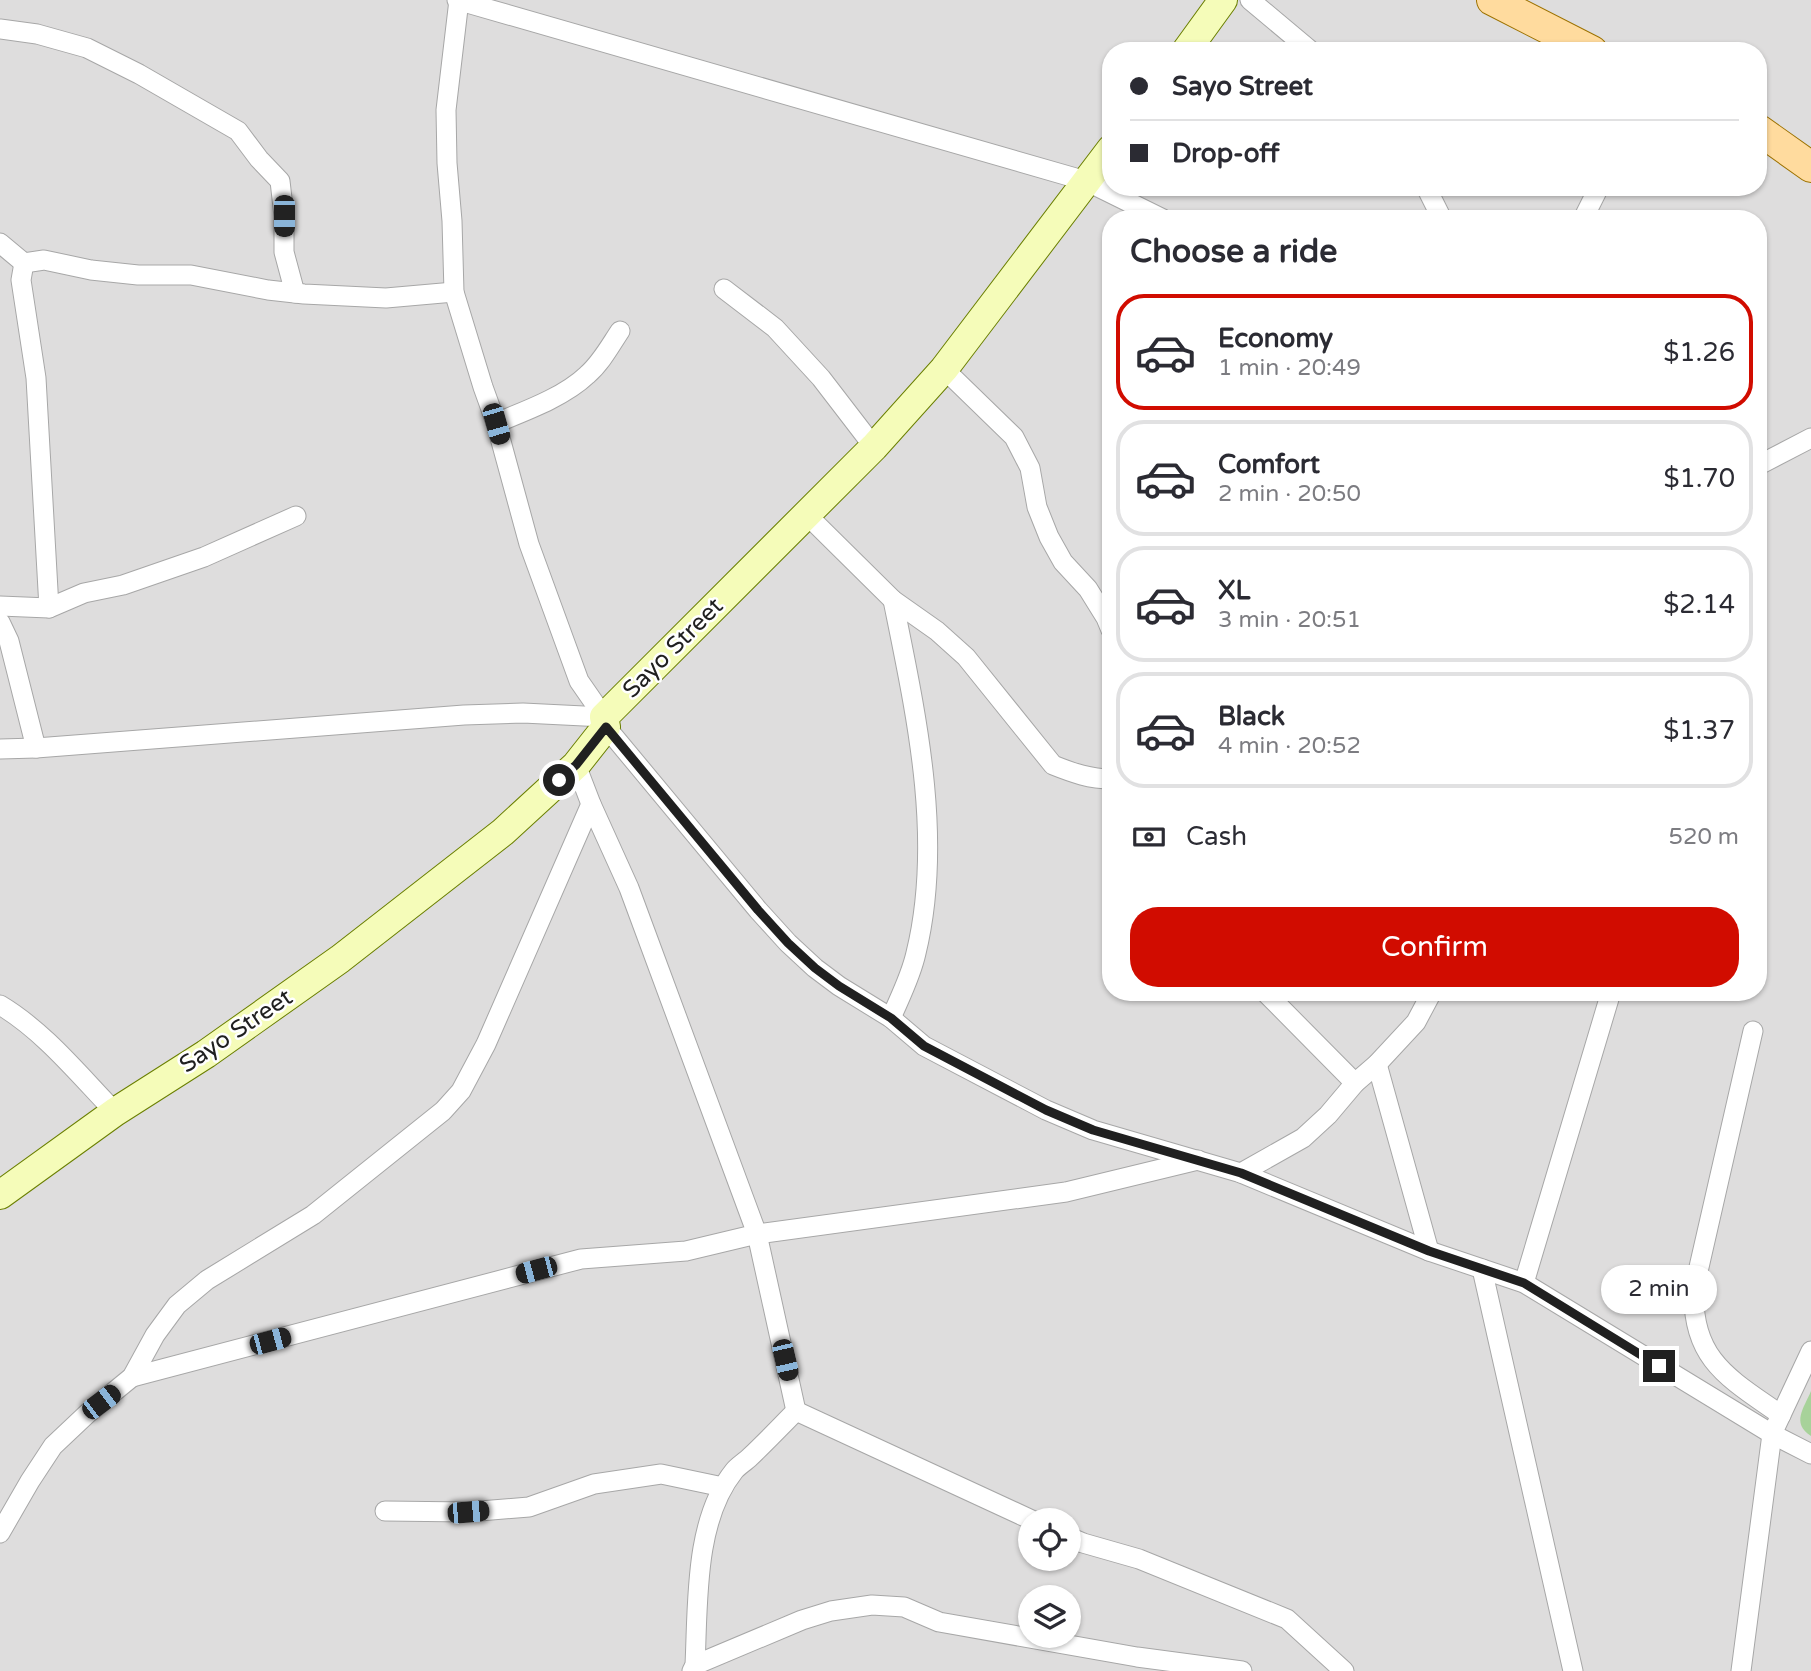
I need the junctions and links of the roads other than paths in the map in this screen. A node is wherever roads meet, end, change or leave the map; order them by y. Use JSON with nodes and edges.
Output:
{"nodes":[{"id":1,"x":458,"y":0,"type":"edge"},
{"id":2,"x":1223,"y":0,"type":"edge"},
{"id":3,"x":1250,"y":0,"type":"edge"},
{"id":4,"x":1492,"y":0,"type":"edge"},
{"id":5,"x":0,"y":29,"type":"edge"},
{"id":6,"x":1193,"y":42,"type":"edge"},
{"id":7,"x":1300,"y":42,"type":"edge"},
{"id":8,"x":1574,"y":42,"type":"edge"},
{"id":9,"x":1767,"y":136,"type":"edge"},
{"id":10,"x":1102,"y":161,"type":"edge"},
{"id":11,"x":1811,"y":167,"type":"edge"},
{"id":12,"x":1086,"y":181,"type":"junction"},
{"id":13,"x":1102,"y":189,"type":"edge"},
{"id":14,"x":1116,"y":196,"type":"edge"},
{"id":15,"x":1145,"y":210,"type":"edge"},
{"id":16,"x":0,"y":243,"type":"edge"},
{"id":17,"x":24,"y":263,"type":"junction"},
{"id":18,"x":724,"y":289,"type":"dead end"},
{"id":19,"x":454,"y":292,"type":"junction"},
{"id":20,"x":295,"y":293,"type":"junction"},
{"id":21,"x":620,"y":331,"type":"dead end"},
{"id":22,"x":944,"y":369,"type":"junction"},
{"id":23,"x":496,"y":424,"type":"junction"},
{"id":24,"x":1811,"y":438,"type":"edge"},
{"id":25,"x":874,"y":447,"type":"junction"},
{"id":26,"x":1767,"y":461,"type":"edge"},
{"id":27,"x":807,"y":515,"type":"junction"},
{"id":28,"x":296,"y":516,"type":"dead end"},
{"id":29,"x":893,"y":600,"type":"junction"},
{"id":30,"x":0,"y":606,"type":"edge"},
{"id":31,"x":49,"y":608,"type":"junction"},
{"id":32,"x":1102,"y":612,"type":"edge"},
{"id":33,"x":0,"y":622,"type":"edge"},
{"id":34,"x":605,"y":722,"type":"junction"},
{"id":35,"x":36,"y":748,"type":"junction"},
{"id":36,"x":0,"y":749,"type":"edge"},
{"id":37,"x":576,"y":765,"type":"junction"},
{"id":38,"x":1102,"y":779,"type":"edge"},
{"id":39,"x":591,"y":804,"type":"junction"},
{"id":40,"x":1274,"y":1001,"type":"edge"},
{"id":41,"x":1427,"y":1001,"type":"edge"},
{"id":42,"x":1608,"y":1001,"type":"edge"},
{"id":43,"x":0,"y":1005,"type":"edge"},
{"id":44,"x":891,"y":1018,"type":"junction"},
{"id":45,"x":1754,"y":1031,"type":"dead end"},
{"id":46,"x":1377,"y":1063,"type":"junction"},
{"id":47,"x":1354,"y":1083,"type":"junction"},
{"id":48,"x":115,"y":1112,"type":"junction"},
{"id":49,"x":1200,"y":1160,"type":"junction"},
{"id":50,"x":1241,"y":1173,"type":"junction"},
{"id":51,"x":0,"y":1195,"type":"edge"},
{"id":52,"x":757,"y":1234,"type":"junction"},
{"id":53,"x":1429,"y":1251,"type":"junction"},
{"id":54,"x":1482,"y":1269,"type":"junction"},
{"id":55,"x":1524,"y":1283,"type":"junction"},
{"id":56,"x":1811,"y":1351,"type":"edge"},
{"id":57,"x":132,"y":1377,"type":"junction"},
{"id":58,"x":796,"y":1411,"type":"junction"},
{"id":59,"x":1781,"y":1415,"type":"junction"},
{"id":60,"x":1772,"y":1434,"type":"junction"},
{"id":61,"x":1811,"y":1454,"type":"edge"},
{"id":62,"x":723,"y":1487,"type":"junction"},
{"id":63,"x":385,"y":1511,"type":"dead end"},
{"id":64,"x":1018,"y":1514,"type":"edge"},
{"id":65,"x":0,"y":1533,"type":"edge"},
{"id":66,"x":1081,"y":1542,"type":"edge"},
{"id":67,"x":693,"y":1668,"type":"edge"},
{"id":68,"x":1242,"y":1671,"type":"edge"},
{"id":69,"x":1344,"y":1671,"type":"edge"},
{"id":70,"x":1573,"y":1671,"type":"edge"},
{"id":71,"x":1741,"y":1671,"type":"edge"}],
"edges":[{"from":1,"to":12,"type":"street"},
{"from":1,"to":19,"type":"street"},
{"from":2,"to":6,"type":"street"},
{"from":3,"to":7,"type":"street"},
{"from":4,"to":8,"type":"main road"},
{"from":5,"to":20,"type":"street"},
{"from":9,"to":11,"type":"main road"},
{"from":10,"to":12,"type":"street","name":"Sayo Street"},
{"from":12,"to":13,"type":"street"},
{"from":12,"to":22,"type":"street","name":"Sayo Street"},
{"from":14,"to":15,"type":"street"},
{"from":16,"to":17,"type":"street"},
{"from":17,"to":20,"type":"street"},
{"from":17,"to":31,"type":"street"},
{"from":18,"to":25,"type":"street"},
{"from":19,"to":20,"type":"street"},
{"from":19,"to":23,"type":"street"},
{"from":21,"to":23,"type":"street"},
{"from":22,"to":25,"type":"street","name":"Sayo Street"},
{"from":22,"to":32,"type":"street"},
{"from":23,"to":34,"type":"street"},
{"from":24,"to":26,"type":"street"},
{"from":25,"to":27,"type":"street","name":"Sayo Street"},
{"from":27,"to":29,"type":"street"},
{"from":27,"to":34,"type":"street","name":"Sayo Street"},
{"from":28,"to":31,"type":"street"},
{"from":29,"to":38,"type":"street"},
{"from":29,"to":44,"type":"street"},
{"from":30,"to":31,"type":"street"},
{"from":33,"to":35,"type":"street"},
{"from":34,"to":35,"type":"street"},
{"from":34,"to":37,"type":"street","name":"Sayo Street"},
{"from":34,"to":44,"type":"street"},
{"from":35,"to":36,"type":"street"},
{"from":37,"to":39,"type":"street"},
{"from":37,"to":48,"type":"street","name":"Sayo Street"},
{"from":39,"to":52,"type":"street"},
{"from":39,"to":57,"type":"street"},
{"from":40,"to":47,"type":"street"},
{"from":41,"to":46,"type":"street"},
{"from":42,"to":55,"type":"street"},
{"from":43,"to":48,"type":"street"},
{"from":44,"to":49,"type":"street"},
{"from":45,"to":59,"type":"street"},
{"from":46,"to":47,"type":"street"},
{"from":46,"to":53,"type":"street"},
{"from":47,"to":50,"type":"street"},
{"from":48,"to":51,"type":"street","name":"Sayo Street"},
{"from":49,"to":50,"type":"street"},
{"from":49,"to":52,"type":"street"},
{"from":50,"to":53,"type":"street"},
{"from":52,"to":57,"type":"street"},
{"from":52,"to":58,"type":"street"},
{"from":53,"to":54,"type":"street"},
{"from":54,"to":55,"type":"street"},
{"from":54,"to":70,"type":"street"},
{"from":55,"to":60,"type":"street"},
{"from":56,"to":59,"type":"street"},
{"from":57,"to":65,"type":"street"},
{"from":58,"to":62,"type":"street"},
{"from":58,"to":64,"type":"street"},
{"from":59,"to":60,"type":"street"},
{"from":60,"to":61,"type":"street"},
{"from":60,"to":71,"type":"street"},
{"from":62,"to":63,"type":"street"},
{"from":62,"to":67,"type":"street"},
{"from":66,"to":69,"type":"street"},
{"from":67,"to":68,"type":"street"}]}
